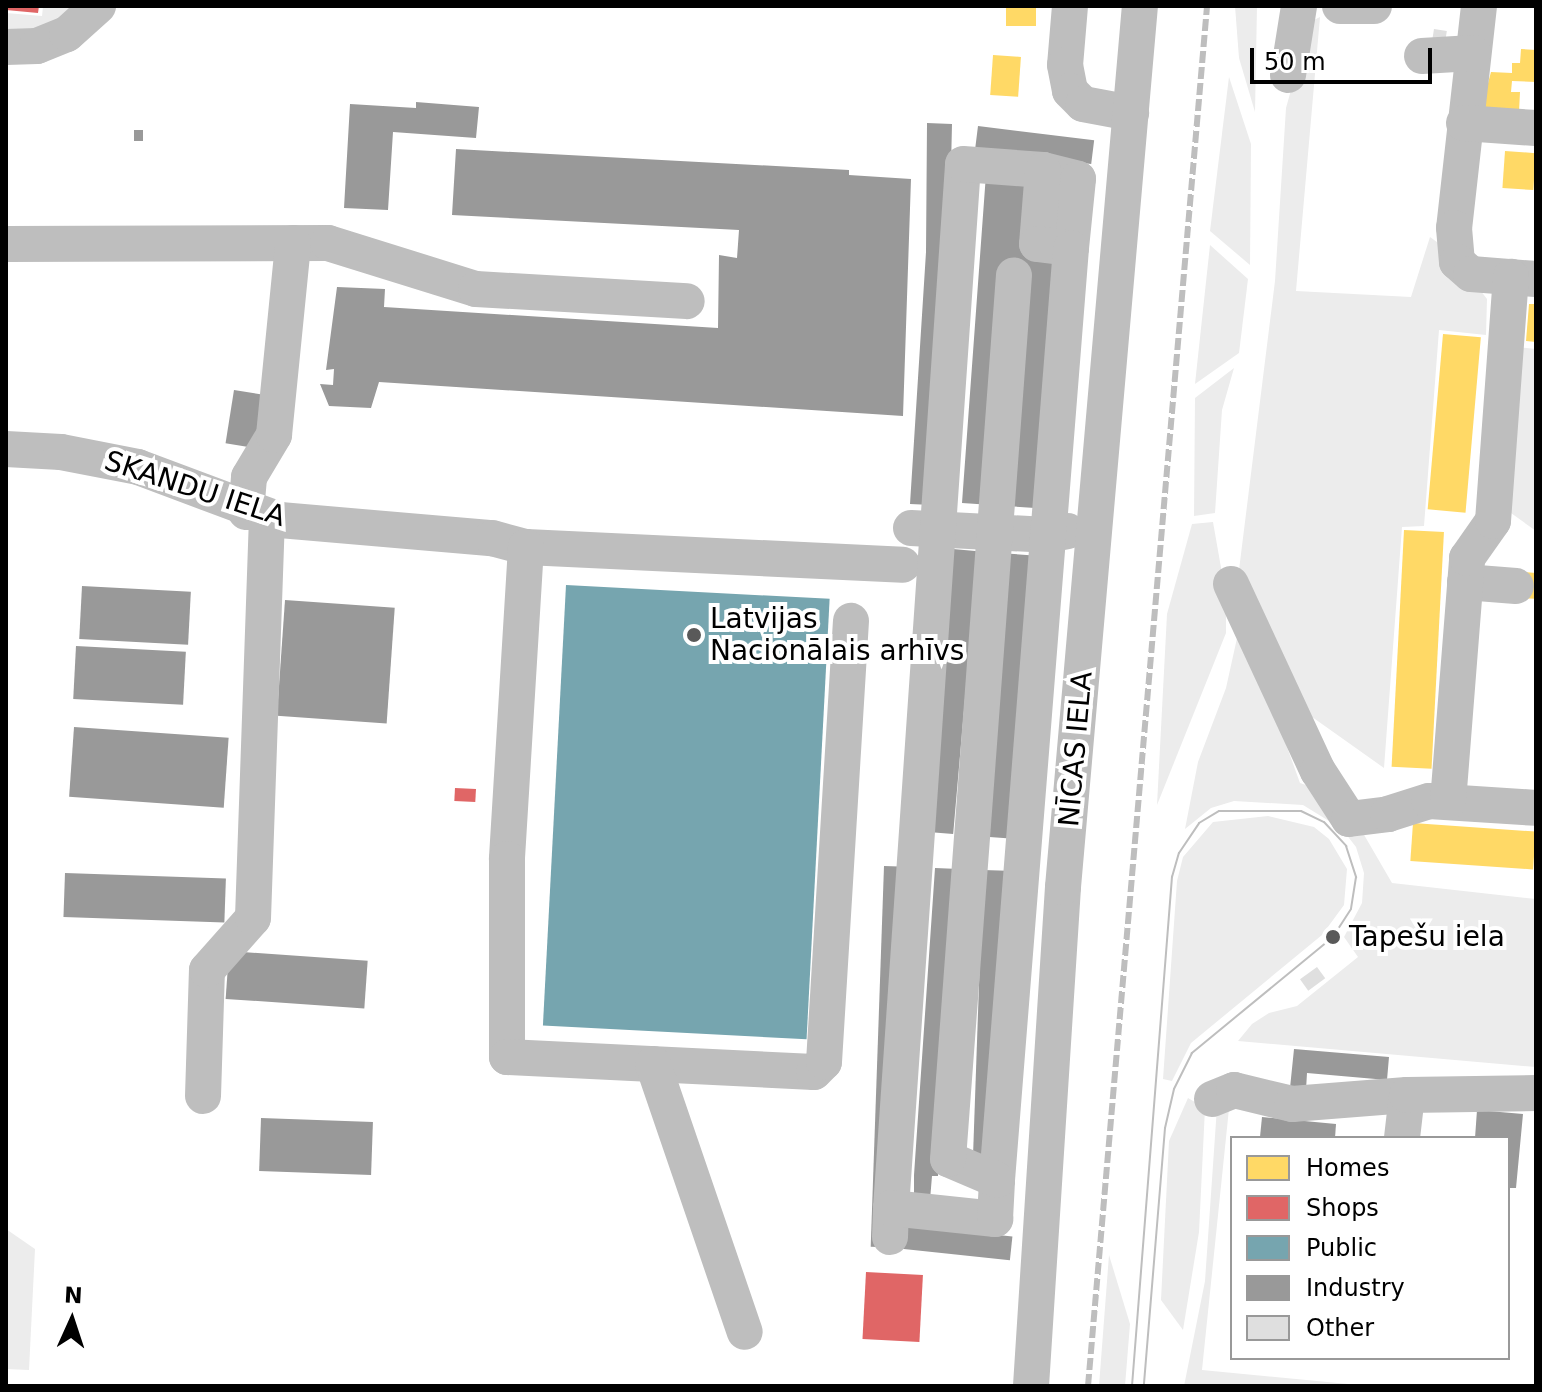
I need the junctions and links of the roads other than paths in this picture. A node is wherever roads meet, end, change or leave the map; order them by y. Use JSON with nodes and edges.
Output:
{"nodes":[{"id":1,"x":98,"y":6,"type":"edge"},
{"id":2,"x":1070,"y":6,"type":"edge"},
{"id":3,"x":1140,"y":6,"type":"edge"},
{"id":4,"x":1299,"y":6,"type":"edge"},
{"id":5,"x":1340,"y":6,"type":"edge"},
{"id":6,"x":1374,"y":6,"type":"edge"},
{"id":7,"x":1479,"y":6,"type":"edge"},
{"id":8,"x":6,"y":47,"type":"edge"},
{"id":9,"x":1473,"y":53,"type":"junction"},
{"id":10,"x":1422,"y":56,"type":"dead end"},
{"id":11,"x":1288,"y":75,"type":"dead end"},
{"id":12,"x":1131,"y":113,"type":"junction"},
{"id":13,"x":1464,"y":123,"type":"junction"},
{"id":14,"x":1536,"y":128,"type":"edge"},
{"id":15,"x":293,"y":243,"type":"junction"},
{"id":16,"x":6,"y":244,"type":"edge"},
{"id":17,"x":1014,"y":275,"type":"dead end"},
{"id":18,"x":1523,"y":278,"type":"edge"},
{"id":19,"x":687,"y":301,"type":"dead end"},
{"id":20,"x":6,"y":449,"type":"edge"},
{"id":21,"x":256,"y":514,"type":"junction"},
{"id":22,"x":1092,"y":525,"type":"junction"},
{"id":23,"x":925,"y":529,"type":"junction"},
{"id":24,"x":993,"y":534,"type":"junction"},
{"id":25,"x":1047,"y":535,"type":"junction"},
{"id":26,"x":526,"y":547,"type":"junction"},
{"id":27,"x":903,"y":565,"type":"dead end"},
{"id":28,"x":1465,"y":582,"type":"junction"},
{"id":29,"x":1231,"y":584,"type":"dead end"},
{"id":30,"x":1516,"y":586,"type":"dead end"},
{"id":31,"x":851,"y":621,"type":"dead end"},
{"id":32,"x":1448,"y":802,"type":"junction"},
{"id":33,"x":1536,"y":808,"type":"edge"},
{"id":34,"x":653,"y":1064,"type":"junction"},
{"id":35,"x":1536,"y":1093,"type":"edge"},
{"id":36,"x":1407,"y":1095,"type":"junction"},
{"id":37,"x":203,"y":1096,"type":"dead end"},
{"id":38,"x":1212,"y":1099,"type":"dead end"},
{"id":39,"x":1402,"y":1136,"type":"edge"},
{"id":40,"x":997,"y":1180,"type":"junction"},
{"id":41,"x":745,"y":1332,"type":"dead end"},
{"id":42,"x":1031,"y":1386,"type":"edge"}],
"edges":[{"from":1,"to":8,"type":"street"},
{"from":2,"to":12,"type":"street"},
{"from":3,"to":12,"type":"street","name":"NĪCAS IELA"},
{"from":4,"to":11,"type":"street"},
{"from":5,"to":6,"type":"street"},
{"from":7,"to":9,"type":"street"},
{"from":9,"to":10,"type":"street"},
{"from":9,"to":13,"type":"street"},
{"from":12,"to":22,"type":"street","name":"NĪCAS IELA"},
{"from":13,"to":14,"type":"street"},
{"from":13,"to":18,"type":"street"},
{"from":15,"to":16,"type":"street"},
{"from":15,"to":19,"type":"street"},
{"from":15,"to":21,"type":"street"},
{"from":17,"to":24,"type":"street"},
{"from":18,"to":28,"type":"street"},
{"from":20,"to":21,"type":"street","name":"SKANDU IELA"},
{"from":21,"to":26,"type":"street","name":"SKANDU IELA"},
{"from":21,"to":37,"type":"street"},
{"from":22,"to":25,"type":"street"},
{"from":22,"to":42,"type":"street","name":"NĪCAS IELA"},
{"from":23,"to":24,"type":"street"},
{"from":23,"to":25,"type":"street"},
{"from":23,"to":40,"type":"street"},
{"from":24,"to":25,"type":"street"},
{"from":24,"to":40,"type":"street"},
{"from":25,"to":40,"type":"street"},
{"from":26,"to":27,"type":"street","name":"SKANDU IELA"},
{"from":26,"to":34,"type":"street"},
{"from":28,"to":30,"type":"street"},
{"from":28,"to":32,"type":"street"},
{"from":29,"to":32,"type":"street"},
{"from":31,"to":34,"type":"street"},
{"from":32,"to":33,"type":"street"},
{"from":34,"to":41,"type":"street"},
{"from":35,"to":36,"type":"street"},
{"from":36,"to":38,"type":"street"},
{"from":36,"to":39,"type":"street"}]}
